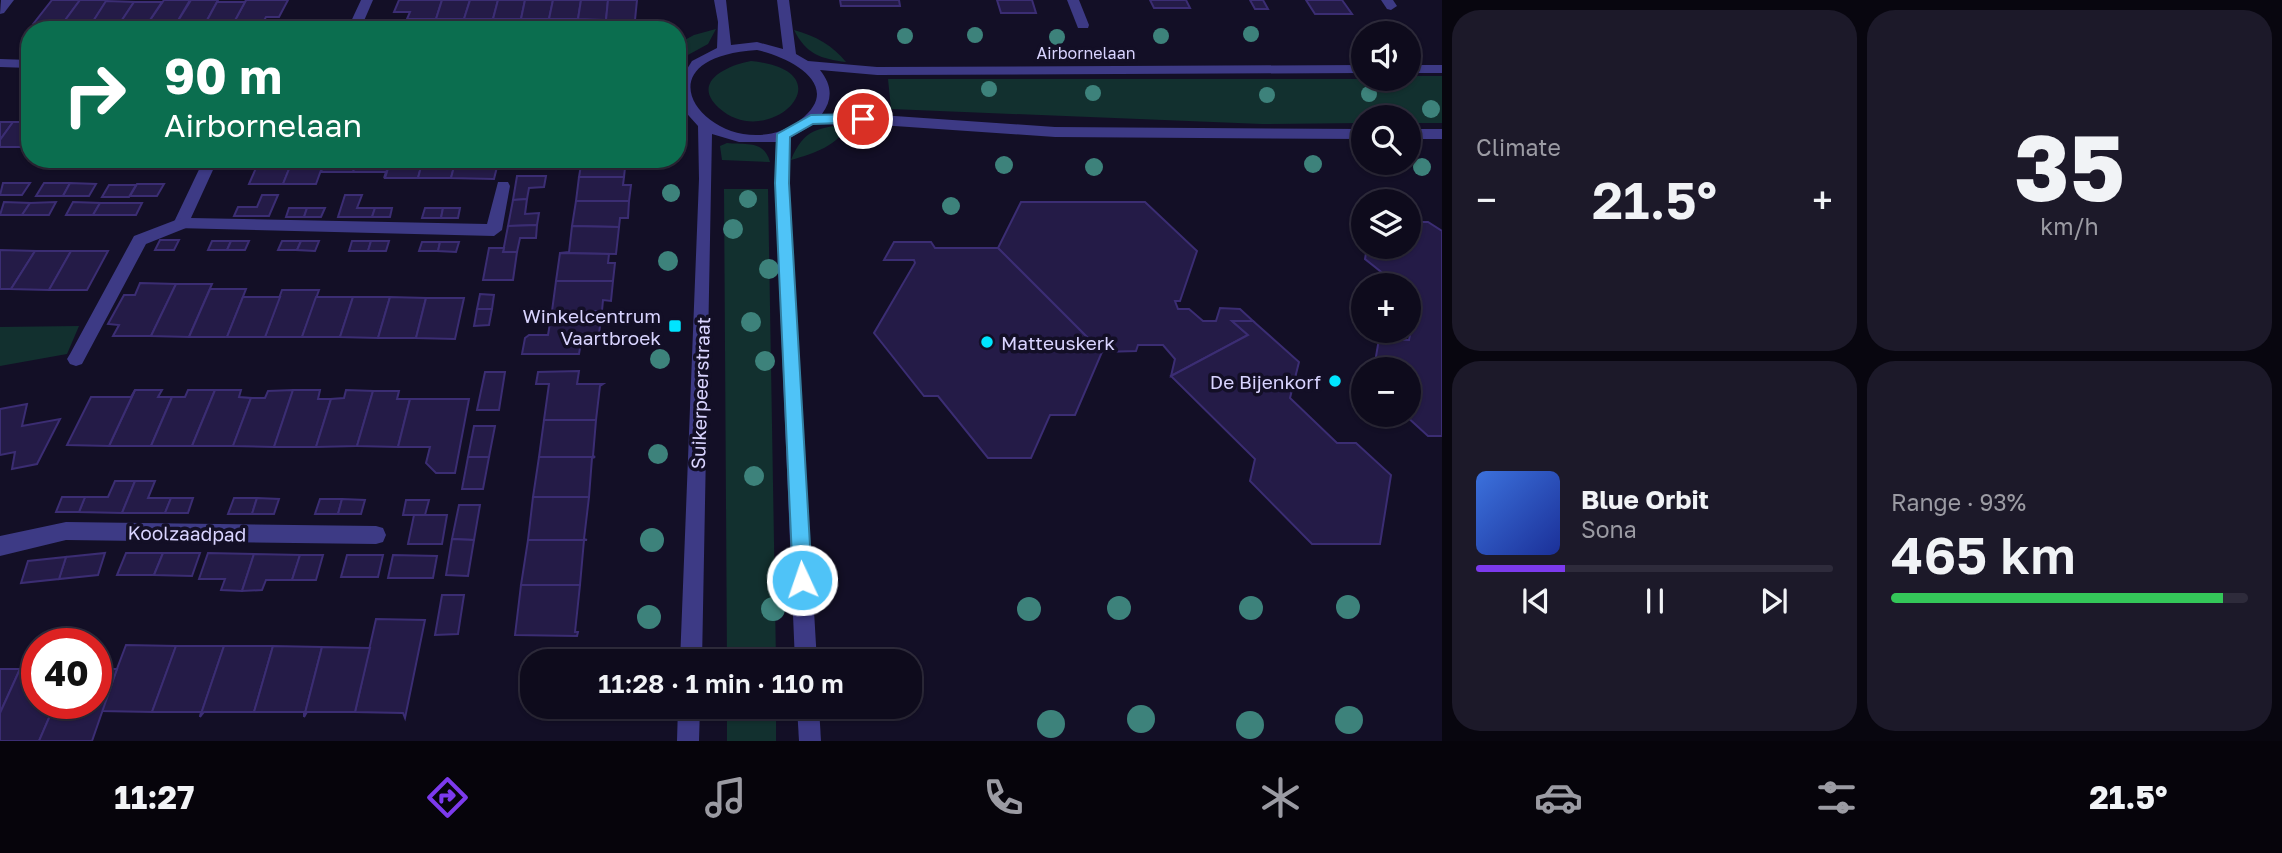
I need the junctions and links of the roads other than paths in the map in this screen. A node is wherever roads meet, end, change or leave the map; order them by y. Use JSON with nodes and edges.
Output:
{"nodes":[{"id":1,"x":8,"y":0,"type":"edge"},
{"id":2,"x":367,"y":0,"type":"edge"},
{"id":3,"x":720,"y":0,"type":"edge"},
{"id":4,"x":783,"y":0,"type":"edge"},
{"id":5,"x":1073,"y":0,"type":"edge"},
{"id":6,"x":0,"y":10,"type":"edge"},
{"id":7,"x":358,"y":21,"type":"edge"},
{"id":8,"x":1083,"y":25,"type":"dead end"},
{"id":9,"x":724,"y":50,"type":"junction"},
{"id":10,"x":790,"y":54,"type":"junction"},
{"id":11,"x":0,"y":63,"type":"edge"},
{"id":12,"x":21,"y":64,"type":"edge"},
{"id":13,"x":809,"y":65,"type":"junction"},
{"id":14,"x":686,"y":69,"type":"edge"},
{"id":15,"x":1351,"y":69,"type":"edge"},
{"id":16,"x":1421,"y":69,"type":"edge"},
{"id":17,"x":1442,"y":69,"type":"edge"},
{"id":18,"x":686,"y":105,"type":"edge"},
{"id":19,"x":686,"y":117,"type":"edge"},
{"id":20,"x":699,"y":120,"type":"junction"},
{"id":21,"x":811,"y":120,"type":"junction"},
{"id":22,"x":783,"y":134,"type":"junction"},
{"id":23,"x":1351,"y":134,"type":"edge"},
{"id":24,"x":1421,"y":134,"type":"edge"},
{"id":25,"x":1442,"y":134,"type":"edge"},
{"id":26,"x":207,"y":168,"type":"edge"},
{"id":27,"x":503,"y":186,"type":"dead end"},
{"id":28,"x":181,"y":225,"type":"junction"},
{"id":29,"x":76,"y":359,"type":"dead end"},
{"id":30,"x":376,"y":535,"type":"dead end"},
{"id":31,"x":0,"y":546,"type":"edge"},
{"id":32,"x":691,"y":649,"type":"edge"},
{"id":33,"x":805,"y":649,"type":"edge"},
{"id":34,"x":689,"y":719,"type":"edge"},
{"id":35,"x":809,"y":719,"type":"edge"},
{"id":36,"x":688,"y":741,"type":"edge"},
{"id":37,"x":810,"y":741,"type":"edge"}],
"edges":[{"from":1,"to":6,"type":"street"},
{"from":2,"to":7,"type":"street"},
{"from":3,"to":9,"type":"street"},
{"from":4,"to":10,"type":"street"},
{"from":5,"to":8,"type":"street"},
{"from":9,"to":10,"type":"street"},
{"from":9,"to":14,"type":"street"},
{"from":10,"to":13,"type":"street"},
{"from":11,"to":12,"type":"street"},
{"from":13,"to":15,"type":"street","name":"Airbornelaan"},
{"from":13,"to":21,"type":"street"},
{"from":16,"to":17,"type":"street"},
{"from":18,"to":20,"type":"street"},
{"from":19,"to":20,"type":"street"},
{"from":20,"to":22,"type":"street"},
{"from":20,"to":32,"type":"street","name":"Suikerpeerstraat"},
{"from":21,"to":22,"type":"street"},
{"from":21,"to":23,"type":"street"},
{"from":22,"to":33,"type":"street"},
{"from":24,"to":25,"type":"street"},
{"from":26,"to":28,"type":"street"},
{"from":27,"to":28,"type":"street"},
{"from":28,"to":29,"type":"street"},
{"from":30,"to":31,"type":"street","name":"Koolzaadpad"},
{"from":34,"to":36,"type":"street"},
{"from":35,"to":37,"type":"street"}]}
